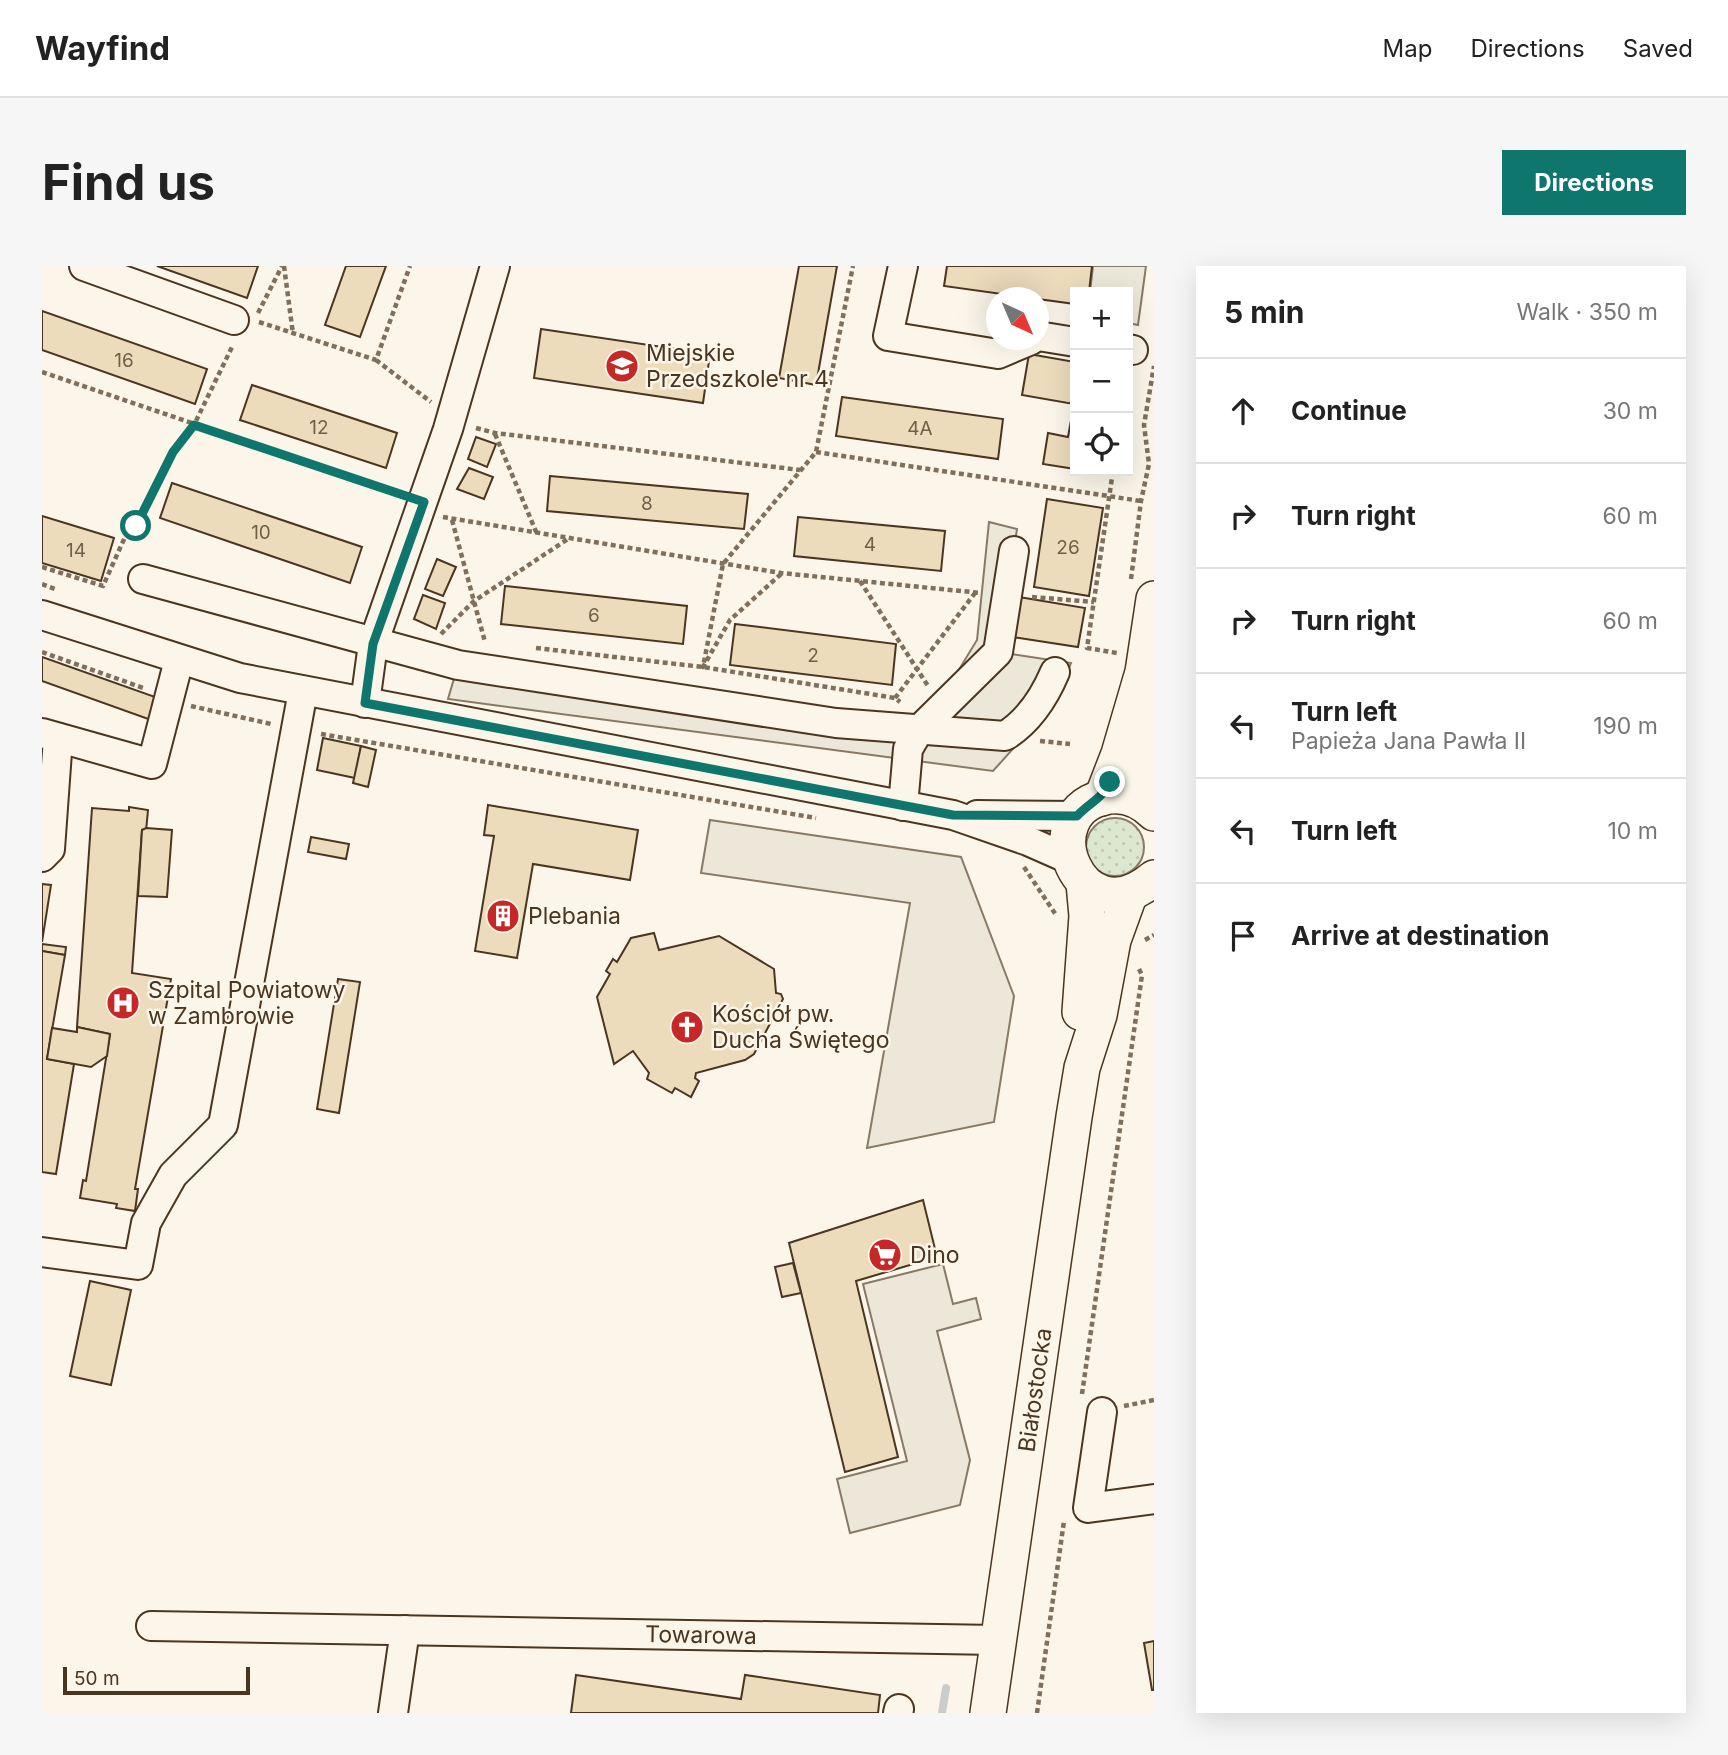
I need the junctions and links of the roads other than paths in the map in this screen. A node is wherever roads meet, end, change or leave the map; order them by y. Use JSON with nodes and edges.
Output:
{"nodes":[{"id":1,"x":85,"y":266,"type":"edge"},
{"id":2,"x":495,"y":266,"type":"edge"},
{"id":3,"x":903,"y":266,"type":"edge"},
{"id":4,"x":236,"y":327,"type":"road end"},
{"id":5,"x":1049,"y":337,"type":"edge"},
{"id":6,"x":1070,"y":340,"type":"edge"},
{"id":7,"x":1007,"y":350,"type":"edge"},
{"id":8,"x":1014,"y":551,"type":"dead end"},
{"id":9,"x":143,"y":579,"type":"dead end"},
{"id":10,"x":1154,"y":599,"type":"edge"},
{"id":11,"x":42,"y":615,"type":"edge"},
{"id":12,"x":373,"y":644,"type":"junction"},
{"id":13,"x":178,"y":660,"type":"junction"},
{"id":14,"x":1133,"y":663,"type":"junction"},
{"id":15,"x":1055,"y":672,"type":"dead end"},
{"id":16,"x":303,"y":691,"type":"junction"},
{"id":17,"x":365,"y":703,"type":"junction"},
{"id":18,"x":929,"y":719,"type":"junction"},
{"id":19,"x":50,"y":735,"type":"edge"},
{"id":20,"x":903,"y":806,"type":"junction"},
{"id":21,"x":1089,"y":807,"type":"junction"},
{"id":22,"x":1150,"y":809,"type":"edge"},
{"id":23,"x":953,"y":815,"type":"junction"},
{"id":24,"x":42,"y":857,"type":"edge"},
{"id":25,"x":1076,"y":871,"type":"junction"},
{"id":26,"x":1142,"y":885,"type":"edge"},
{"id":27,"x":1082,"y":1068,"type":"junction"},
{"id":28,"x":42,"y":1252,"type":"edge"},
{"id":29,"x":1092,"y":1405,"type":"road end"},
{"id":30,"x":1154,"y":1499,"type":"edge"},
{"id":31,"x":151,"y":1626,"type":"dead end"},
{"id":32,"x":405,"y":1630,"type":"junction"},
{"id":33,"x":997,"y":1640,"type":"junction"},
{"id":34,"x":393,"y":1713,"type":"edge"},
{"id":35,"x":988,"y":1713,"type":"edge"}],
"edges":[{"from":1,"to":4,"type":"street"},
{"from":2,"to":12,"type":"street"},
{"from":3,"to":7,"type":"street"},
{"from":5,"to":6,"type":"street"},
{"from":8,"to":18,"type":"street"},
{"from":9,"to":12,"type":"street"},
{"from":10,"to":14,"type":"main road"},
{"from":11,"to":13,"type":"street"},
{"from":12,"to":17,"type":"street"},
{"from":12,"to":18,"type":"street"},
{"from":13,"to":16,"type":"street"},
{"from":13,"to":19,"type":"street"},
{"from":14,"to":21,"type":"main road"},
{"from":14,"to":22,"type":"main road"},
{"from":15,"to":18,"type":"street"},
{"from":16,"to":17,"type":"street"},
{"from":16,"to":28,"type":"street"},
{"from":17,"to":20,"type":"street"},
{"from":18,"to":20,"type":"street"},
{"from":19,"to":24,"type":"street"},
{"from":20,"to":23,"type":"street"},
{"from":21,"to":22,"type":"main road"},
{"from":21,"to":23,"type":"street"},
{"from":21,"to":25,"type":"main road","name":"Białostocka"},
{"from":23,"to":25,"type":"street"},
{"from":25,"to":26,"type":"main road"},
{"from":25,"to":27,"type":"main road","name":"Białostocka"},
{"from":26,"to":27,"type":"main road","name":"Białostocka"},
{"from":27,"to":33,"type":"main road","name":"Białostocka"},
{"from":29,"to":30,"type":"street"},
{"from":31,"to":32,"type":"street","name":"Towarowa"},
{"from":32,"to":33,"type":"street","name":"Towarowa"},
{"from":32,"to":34,"type":"street"},
{"from":33,"to":35,"type":"main road","name":"Białostocka"}]}
